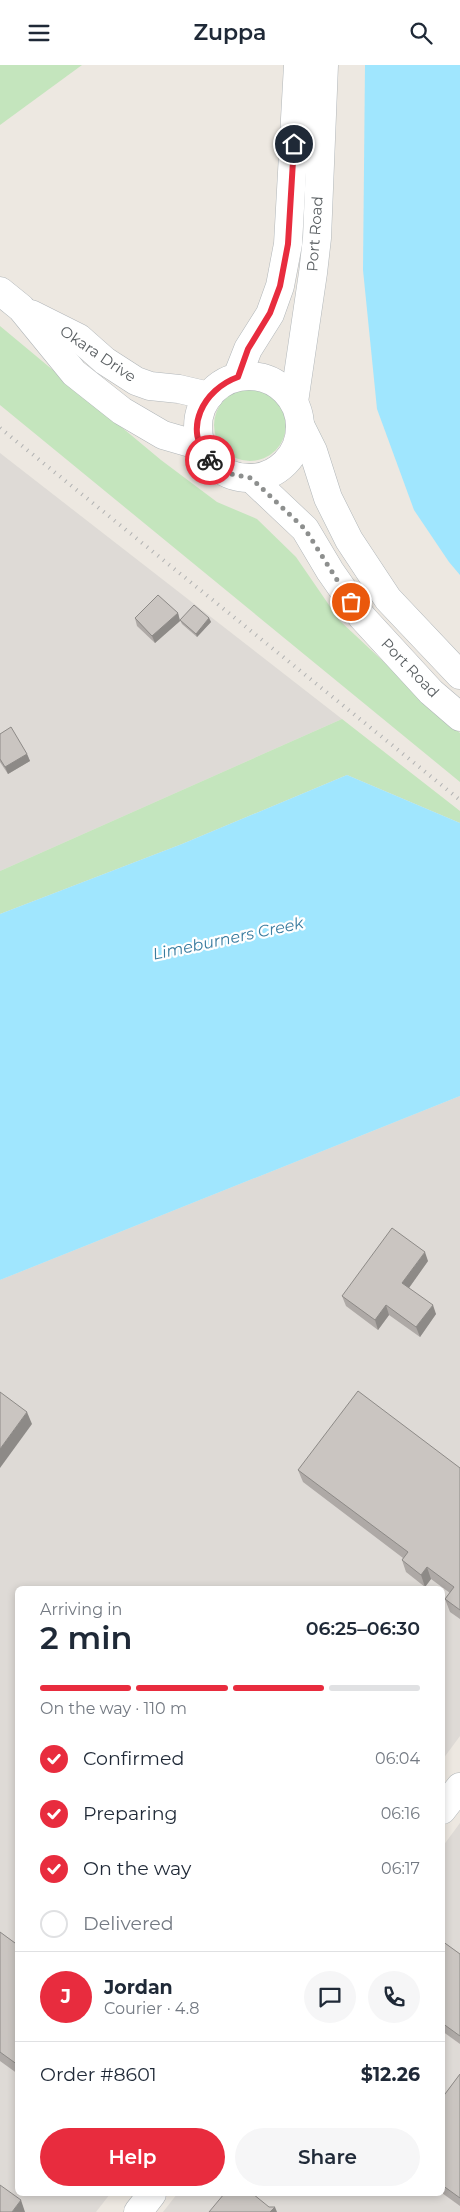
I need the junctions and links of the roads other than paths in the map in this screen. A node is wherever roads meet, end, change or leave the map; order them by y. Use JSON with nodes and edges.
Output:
{"nodes":[{"id":1,"x":298,"y":65,"type":"edge"},
{"id":2,"x":324,"y":65,"type":"edge"},
{"id":3,"x":0,"y":291,"type":"edge"},
{"id":4,"x":21,"y":308,"type":"junction"},
{"id":5,"x":238,"y":377,"type":"junction"},
{"id":6,"x":208,"y":395,"type":"junction"},
{"id":7,"x":297,"y":414,"type":"junction"},
{"id":8,"x":201,"y":446,"type":"junction"},
{"id":9,"x":251,"y":478,"type":"junction"},
{"id":10,"x":460,"y":675,"type":"edge"},
{"id":11,"x":460,"y":717,"type":"edge"},
{"id":12,"x":460,"y":1787,"type":"edge"},
{"id":13,"x":445,"y":1806,"type":"edge"},
{"id":14,"x":150,"y":2196,"type":"edge"},
{"id":15,"x":138,"y":2212,"type":"edge"}],
"edges":[{"from":1,"to":5,"type":"main road","name":"Port Road"},
{"from":2,"to":7,"type":"main road","name":"Port Road"},
{"from":3,"to":4,"type":"main road","name":"Okara Drive"},
{"from":4,"to":6,"type":"main road","name":"Okara Drive"},
{"from":4,"to":8,"type":"main road","name":"Okara Drive"},
{"from":5,"to":6,"type":"main road"},
{"from":5,"to":7,"type":"main road"},
{"from":6,"to":8,"type":"main road"},
{"from":7,"to":9,"type":"main road"},
{"from":7,"to":10,"type":"main road","name":"Port Road"},
{"from":8,"to":9,"type":"main road"},
{"from":9,"to":11,"type":"main road","name":"Port Road"},
{"from":12,"to":13,"type":"main road"},
{"from":14,"to":15,"type":"main road"}]}
